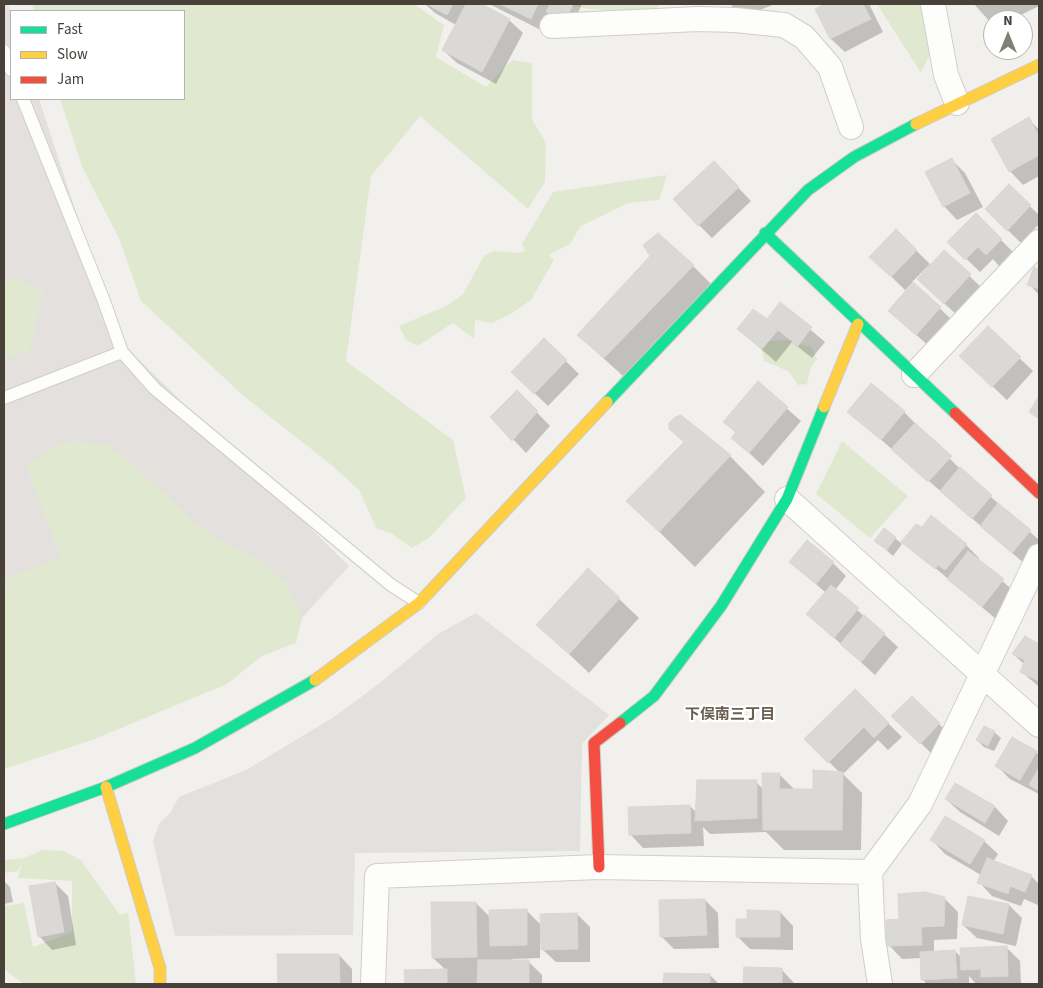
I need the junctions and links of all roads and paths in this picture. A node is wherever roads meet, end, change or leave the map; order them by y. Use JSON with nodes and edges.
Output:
{"nodes":[{"id":1,"x":933,"y":4,"type":"edge"},
{"id":2,"x":552,"y":26,"type":"dead end"},
{"id":3,"x":4,"y":51,"type":"edge"},
{"id":4,"x":1039,"y":65,"type":"edge"},
{"id":5,"x":10,"y":67,"type":"edge"},
{"id":6,"x":23,"y":100,"type":"edge"},
{"id":7,"x":957,"y":103,"type":"junction"},
{"id":8,"x":857,"y":140,"type":"junction"},
{"id":9,"x":765,"y":233,"type":"junction"},
{"id":10,"x":1039,"y":242,"type":"edge"},
{"id":11,"x":858,"y":324,"type":"junction"},
{"id":12,"x":122,"y":352,"type":"junction"},
{"id":13,"x":914,"y":376,"type":"junction"},
{"id":14,"x":4,"y":398,"type":"edge"},
{"id":15,"x":1039,"y":493,"type":"edge"},
{"id":16,"x":787,"y":499,"type":"junction"},
{"id":17,"x":1039,"y":556,"type":"edge"},
{"id":18,"x":420,"y":604,"type":"junction"},
{"id":19,"x":983,"y":676,"type":"junction"},
{"id":20,"x":1039,"y":725,"type":"edge"},
{"id":21,"x":106,"y":787,"type":"junction"},
{"id":22,"x":4,"y":824,"type":"edge"},
{"id":23,"x":599,"y":867,"type":"junction"},
{"id":24,"x":870,"y":872,"type":"junction"},
{"id":25,"x":160,"y":984,"type":"edge"},
{"id":26,"x":373,"y":984,"type":"edge"},
{"id":27,"x":880,"y":984,"type":"edge"}],
"edges":[{"from":1,"to":7,"type":"street"},
{"from":2,"to":8,"type":"street"},
{"from":3,"to":5,"type":"lane"},
{"from":4,"to":7,"type":"street"},
{"from":6,"to":12,"type":"lane"},
{"from":7,"to":8,"type":"street"},
{"from":8,"to":9,"type":"street"},
{"from":9,"to":11,"type":"street"},
{"from":9,"to":18,"type":"street"},
{"from":10,"to":13,"type":"street"},
{"from":11,"to":13,"type":"street"},
{"from":11,"to":16,"type":"street"},
{"from":12,"to":14,"type":"lane"},
{"from":12,"to":18,"type":"lane"},
{"from":13,"to":15,"type":"street"},
{"from":16,"to":19,"type":"street"},
{"from":16,"to":23,"type":"street"},
{"from":17,"to":19,"type":"street"},
{"from":18,"to":21,"type":"street"},
{"from":19,"to":20,"type":"street"},
{"from":19,"to":24,"type":"street"},
{"from":21,"to":22,"type":"street"},
{"from":21,"to":25,"type":"street"},
{"from":23,"to":24,"type":"street"},
{"from":23,"to":26,"type":"street"},
{"from":24,"to":27,"type":"street"}]}
